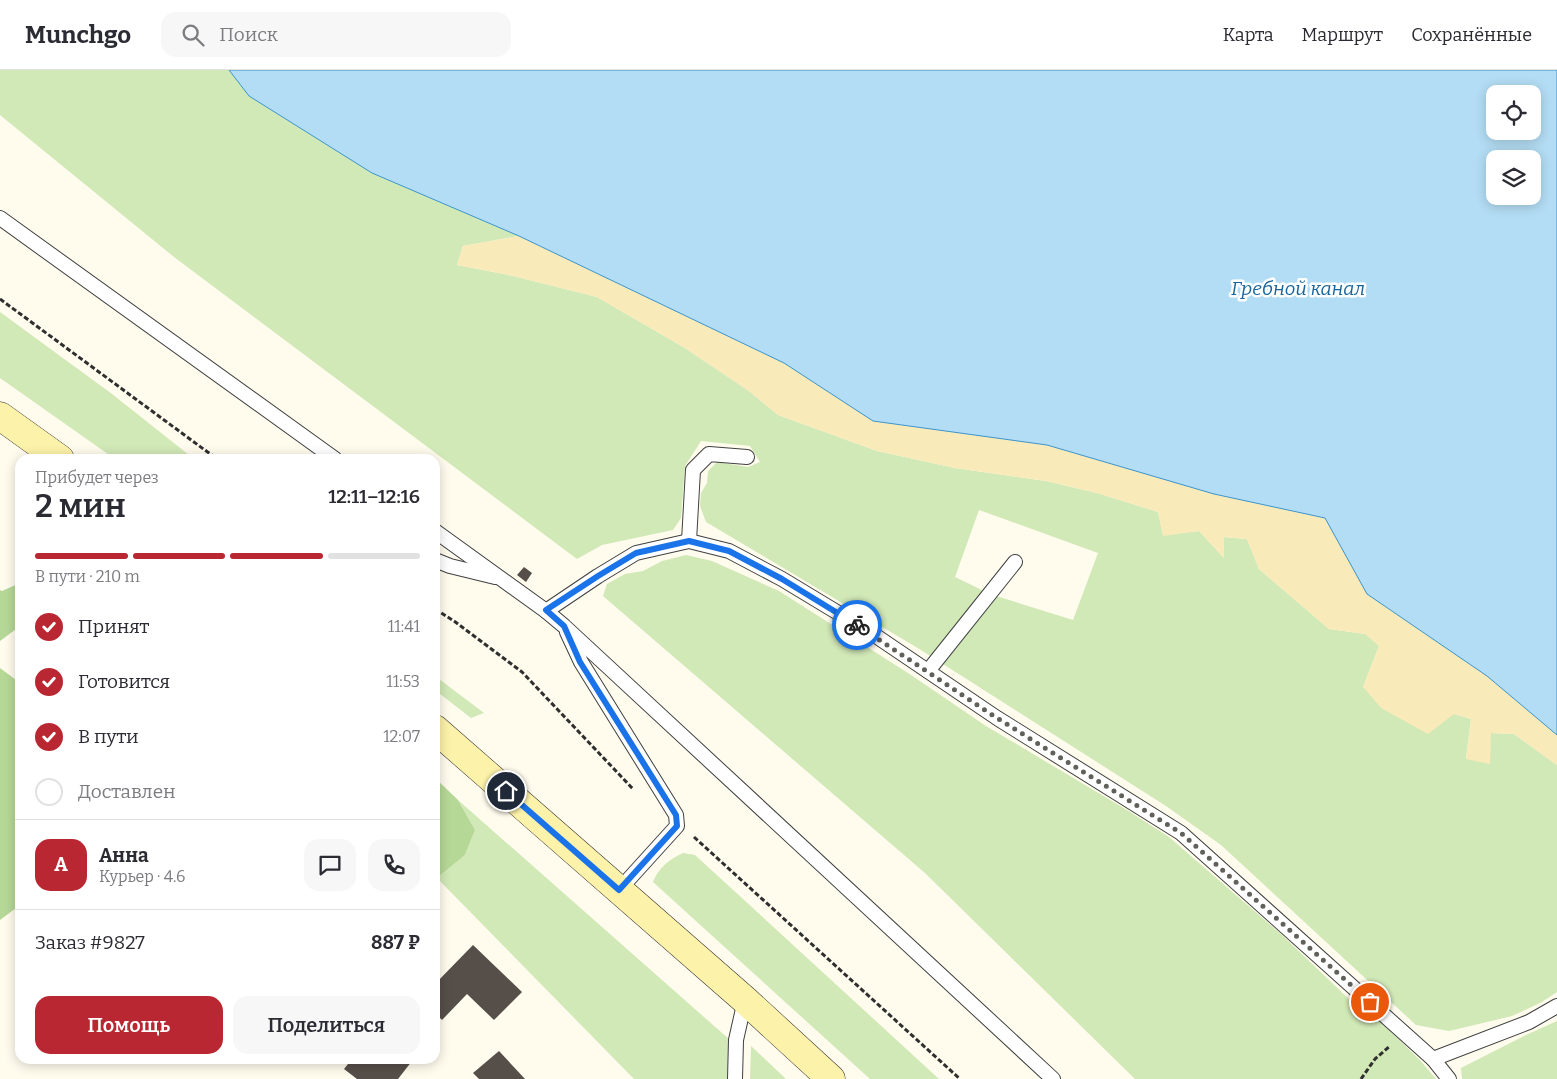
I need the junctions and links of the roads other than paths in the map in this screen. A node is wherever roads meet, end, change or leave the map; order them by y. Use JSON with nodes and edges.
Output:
{"nodes":[{"id":1,"x":0,"y":218,"type":"edge"},
{"id":2,"x":0,"y":416,"type":"edge"},
{"id":3,"x":53,"y":454,"type":"edge"},
{"id":4,"x":328,"y":454,"type":"edge"},
{"id":5,"x":748,"y":457,"type":"dead end"},
{"id":6,"x":440,"y":535,"type":"edge"},
{"id":7,"x":689,"y":541,"type":"junction"},
{"id":8,"x":440,"y":562,"type":"edge"},
{"id":9,"x":1015,"y":562,"type":"dead end"},
{"id":10,"x":503,"y":579,"type":"junction"},
{"id":11,"x":546,"y":610,"type":"junction"},
{"id":12,"x":564,"y":626,"type":"junction"},
{"id":13,"x":928,"y":671,"type":"junction"},
{"id":14,"x":440,"y":733,"type":"edge"},
{"id":15,"x":619,"y":890,"type":"junction"},
{"id":16,"x":745,"y":1000,"type":"junction"},
{"id":17,"x":1557,"y":1006,"type":"edge"},
{"id":18,"x":1432,"y":1059,"type":"junction"},
{"id":19,"x":735,"y":1079,"type":"edge"},
{"id":20,"x":831,"y":1079,"type":"edge"},
{"id":21,"x":1053,"y":1079,"type":"edge"},
{"id":22,"x":1449,"y":1079,"type":"edge"}],
"edges":[{"from":1,"to":4,"type":"lane"},
{"from":2,"to":3,"type":"street"},
{"from":5,"to":7,"type":"lane"},
{"from":6,"to":10,"type":"lane"},
{"from":7,"to":11,"type":"lane"},
{"from":7,"to":13,"type":"lane"},
{"from":8,"to":10,"type":"lane"},
{"from":9,"to":13,"type":"lane"},
{"from":10,"to":11,"type":"lane"},
{"from":11,"to":12,"type":"lane"},
{"from":12,"to":15,"type":"lane"},
{"from":12,"to":21,"type":"lane"},
{"from":13,"to":18,"type":"lane"},
{"from":14,"to":15,"type":"street"},
{"from":15,"to":16,"type":"street"},
{"from":16,"to":19,"type":"lane"},
{"from":16,"to":20,"type":"street"},
{"from":17,"to":18,"type":"lane"},
{"from":18,"to":22,"type":"lane"}]}
